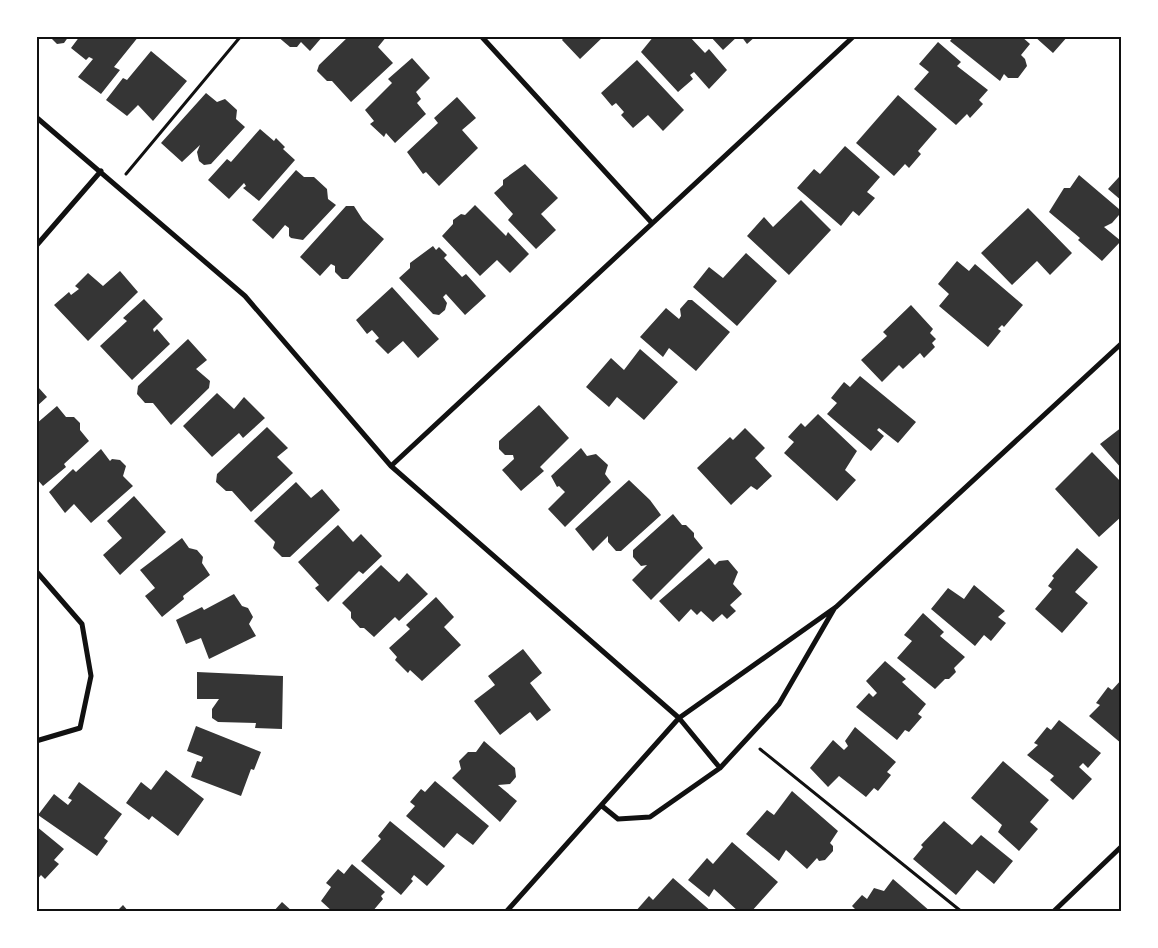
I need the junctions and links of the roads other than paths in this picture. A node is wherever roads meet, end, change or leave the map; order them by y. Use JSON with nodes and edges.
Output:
{"nodes":[{"id":1,"x":481,"y":36,"type":"edge"},
{"id":2,"x":854,"y":36,"type":"edge"},
{"id":3,"x":36,"y":117,"type":"edge"},
{"id":4,"x":101,"y":171,"type":"junction"},
{"id":5,"x":652,"y":223,"type":"junction"},
{"id":6,"x":36,"y":246,"type":"edge"},
{"id":7,"x":1122,"y":342,"type":"edge"},
{"id":8,"x":391,"y":466,"type":"junction"},
{"id":9,"x":36,"y":571,"type":"edge"},
{"id":10,"x":836,"y":607,"type":"junction"},
{"id":11,"x":679,"y":718,"type":"junction"},
{"id":12,"x":36,"y":741,"type":"edge"},
{"id":13,"x":720,"y":768,"type":"junction"},
{"id":14,"x":602,"y":806,"type":"junction"},
{"id":15,"x":1122,"y":846,"type":"edge"},
{"id":16,"x":506,"y":912,"type":"edge"},
{"id":17,"x":1053,"y":912,"type":"edge"}],
"edges":[{"from":1,"to":5,"type":"street"},
{"from":2,"to":5,"type":"street"},
{"from":3,"to":4,"type":"street"},
{"from":4,"to":6,"type":"street"},
{"from":4,"to":8,"type":"street"},
{"from":5,"to":8,"type":"street"},
{"from":7,"to":10,"type":"street"},
{"from":8,"to":11,"type":"street"},
{"from":9,"to":12,"type":"street"},
{"from":10,"to":11,"type":"street"},
{"from":10,"to":13,"type":"street"},
{"from":11,"to":13,"type":"street"},
{"from":11,"to":14,"type":"street"},
{"from":13,"to":14,"type":"street"},
{"from":14,"to":16,"type":"street"},
{"from":15,"to":17,"type":"street"}]}
